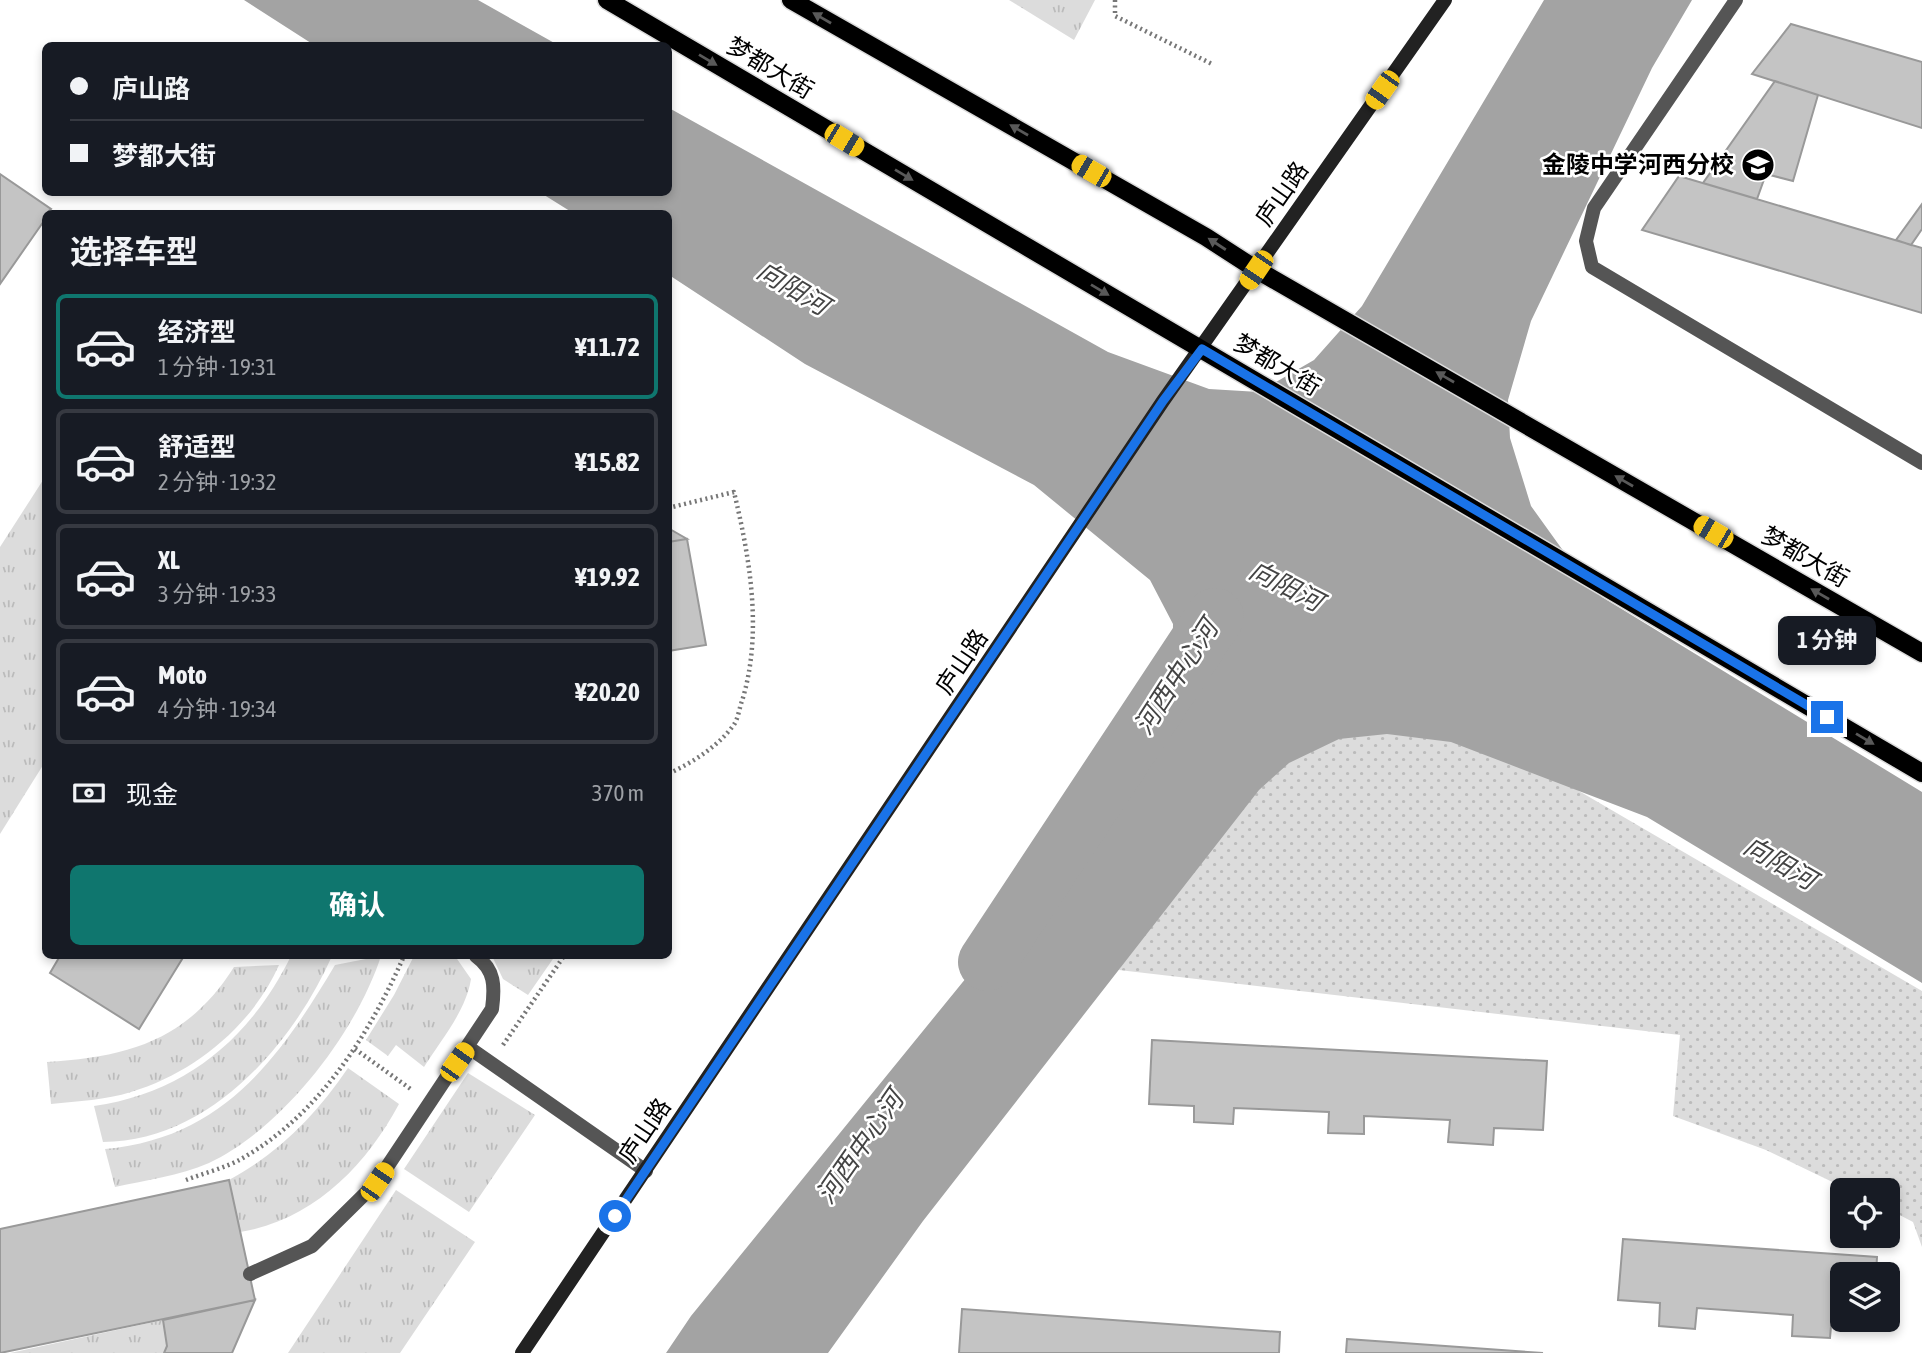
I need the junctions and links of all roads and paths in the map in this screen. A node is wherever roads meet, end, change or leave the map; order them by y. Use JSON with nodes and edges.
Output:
{"nodes":[{"id":1,"x":607,"y":0,"type":"edge"},
{"id":2,"x":791,"y":0,"type":"edge"},
{"id":3,"x":1115,"y":0,"type":"edge"},
{"id":4,"x":1445,"y":0,"type":"edge"},
{"id":5,"x":1735,"y":0,"type":"edge"},
{"id":6,"x":1214,"y":65,"type":"dead end"},
{"id":7,"x":1256,"y":270,"type":"junction"},
{"id":8,"x":1202,"y":349,"type":"junction"},
{"id":9,"x":1922,"y":463,"type":"edge"},
{"id":10,"x":672,"y":507,"type":"edge"},
{"id":11,"x":1922,"y":653,"type":"edge"},
{"id":12,"x":672,"y":772,"type":"edge"},
{"id":13,"x":1922,"y":773,"type":"edge"},
{"id":14,"x":402,"y":959,"type":"edge"},
{"id":15,"x":480,"y":959,"type":"edge"},
{"id":16,"x":562,"y":959,"type":"edge"},
{"id":17,"x":468,"y":1047,"type":"junction"},
{"id":18,"x":355,"y":1049,"type":"junction"},
{"id":19,"x":491,"y":1063,"type":"junction"},
{"id":20,"x":429,"y":1102,"type":"junction"},
{"id":21,"x":646,"y":1171,"type":"junction"},
{"id":22,"x":186,"y":1180,"type":"dead end"},
{"id":23,"x":250,"y":1274,"type":"dead end"},
{"id":24,"x":523,"y":1353,"type":"edge"}],
"edges":[{"from":1,"to":8,"type":"main road","name":"梦都大街","one_way":true},
{"from":7,"to":2,"type":"main road","name":"梦都大街","one_way":true},
{"from":3,"to":6,"type":"path"},
{"from":4,"to":7,"type":"main road","name":"庐山路"},
{"from":5,"to":9,"type":"street"},
{"from":7,"to":8,"type":"main road","name":"庐山路"},
{"from":11,"to":7,"type":"main road","name":"梦都大街","one_way":true},
{"from":8,"to":13,"type":"main road","name":"梦都大街","one_way":true},
{"from":8,"to":21,"type":"main road","name":"庐山路"},
{"from":10,"to":12,"type":"path"},
{"from":14,"to":18,"type":"path"},
{"from":15,"to":17,"type":"street"},
{"from":16,"to":19,"type":"path"},
{"from":17,"to":19,"type":"street"},
{"from":17,"to":20,"type":"street"},
{"from":18,"to":20,"type":"path"},
{"from":18,"to":22,"type":"path"},
{"from":19,"to":21,"type":"street"},
{"from":20,"to":23,"type":"street"},
{"from":21,"to":24,"type":"main road","name":"庐山路"}]}
